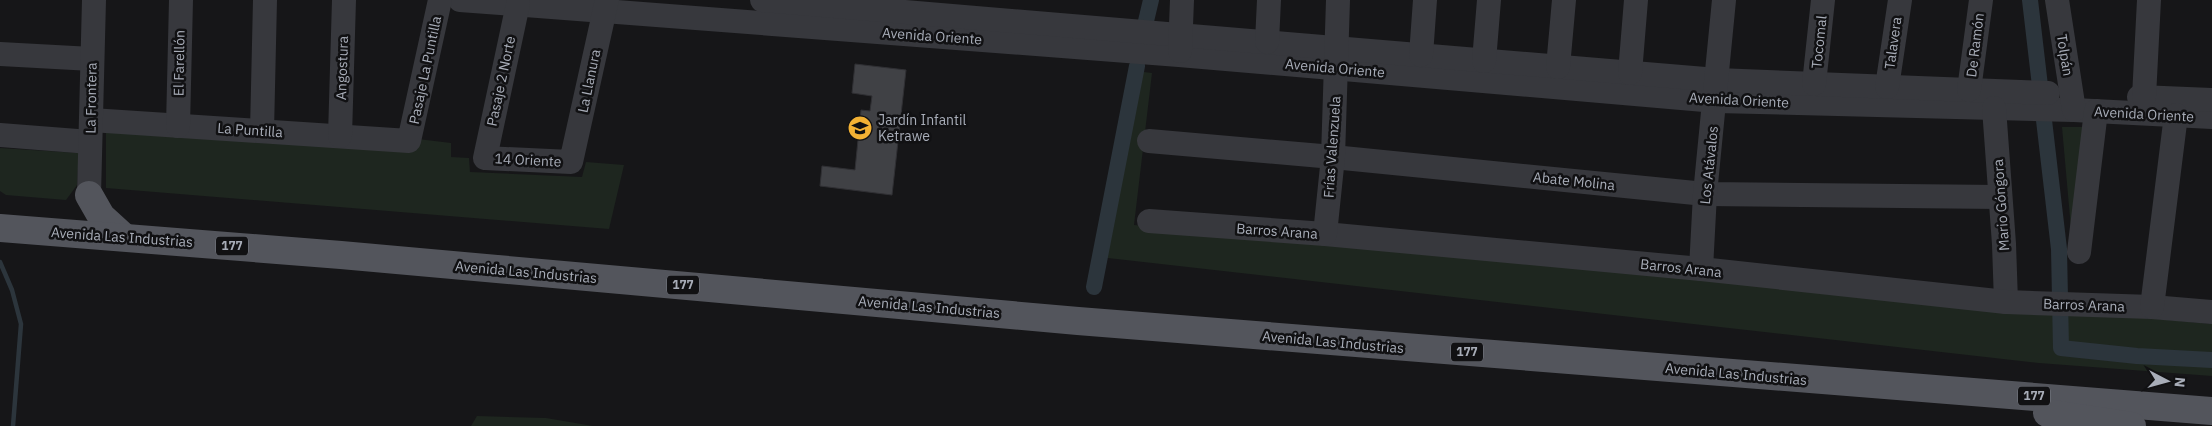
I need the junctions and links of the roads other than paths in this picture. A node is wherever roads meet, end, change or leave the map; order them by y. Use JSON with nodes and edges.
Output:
{"nodes":[{"id":1,"x":94,"y":0,"type":"edge"},
{"id":2,"x":181,"y":0,"type":"edge"},
{"id":3,"x":266,"y":0,"type":"edge"},
{"id":4,"x":344,"y":0,"type":"edge"},
{"id":5,"x":440,"y":0,"type":"edge"},
{"id":6,"x":460,"y":0,"type":"edge"},
{"id":7,"x":762,"y":0,"type":"edge"},
{"id":8,"x":1182,"y":0,"type":"edge"},
{"id":9,"x":1269,"y":0,"type":"edge"},
{"id":10,"x":1338,"y":0,"type":"edge"},
{"id":11,"x":1425,"y":0,"type":"edge"},
{"id":12,"x":1489,"y":0,"type":"edge"},
{"id":13,"x":1564,"y":0,"type":"edge"},
{"id":14,"x":1636,"y":0,"type":"edge"},
{"id":15,"x":1724,"y":0,"type":"edge"},
{"id":16,"x":1823,"y":0,"type":"edge"},
{"id":17,"x":1900,"y":0,"type":"edge"},
{"id":18,"x":1981,"y":0,"type":"edge"},
{"id":19,"x":2057,"y":0,"type":"edge"},
{"id":20,"x":2149,"y":0,"type":"edge"},
{"id":21,"x":518,"y":4,"type":"junction"},
{"id":22,"x":606,"y":6,"type":"edge"},
{"id":23,"x":1267,"y":42,"type":"junction"},
{"id":24,"x":1180,"y":45,"type":"junction"},
{"id":25,"x":0,"y":54,"type":"edge"},
{"id":26,"x":1421,"y":55,"type":"junction"},
{"id":27,"x":1336,"y":58,"type":"junction"},
{"id":28,"x":92,"y":59,"type":"junction"},
{"id":29,"x":1484,"y":60,"type":"junction"},
{"id":30,"x":1558,"y":67,"type":"junction"},
{"id":31,"x":1630,"y":73,"type":"junction"},
{"id":32,"x":1814,"y":84,"type":"junction"},
{"id":33,"x":1887,"y":87,"type":"junction"},
{"id":34,"x":1717,"y":90,"type":"junction"},
{"id":35,"x":1969,"y":90,"type":"junction"},
{"id":36,"x":2144,"y":97,"type":"junction"},
{"id":37,"x":2212,"y":100,"type":"edge"},
{"id":38,"x":2081,"y":105,"type":"junction"},
{"id":39,"x":1994,"y":108,"type":"junction"},
{"id":40,"x":2176,"y":115,"type":"junction"},
{"id":41,"x":2212,"y":117,"type":"edge"},
{"id":42,"x":178,"y":126,"type":"junction"},
{"id":43,"x":90,"y":131,"type":"junction"},
{"id":44,"x":262,"y":131,"type":"junction"},
{"id":45,"x":0,"y":136,"type":"edge"},
{"id":46,"x":340,"y":136,"type":"junction"},
{"id":47,"x":409,"y":141,"type":"joint"},
{"id":48,"x":1149,"y":141,"type":"dead end"},
{"id":49,"x":1333,"y":157,"type":"junction"},
{"id":50,"x":486,"y":158,"type":"joint"},
{"id":51,"x":571,"y":162,"type":"joint"},
{"id":52,"x":1705,"y":194,"type":"junction"},
{"id":53,"x":89,"y":195,"type":"junction"},
{"id":54,"x":2000,"y":197,"type":"junction"},
{"id":55,"x":1149,"y":221,"type":"dead end"},
{"id":56,"x":1,"y":229,"type":"edge"},
{"id":57,"x":57,"y":232,"type":"junction"},
{"id":58,"x":1325,"y":234,"type":"junction"},
{"id":59,"x":124,"y":237,"type":"junction"},
{"id":60,"x":2079,"y":252,"type":"dead end"},
{"id":61,"x":1700,"y":269,"type":"junction"},
{"id":62,"x":2006,"y":302,"type":"junction"},
{"id":63,"x":2152,"y":307,"type":"junction"},
{"id":64,"x":2212,"y":312,"type":"edge"},
{"id":65,"x":1855,"y":383,"type":"junction"},
{"id":66,"x":2212,"y":411,"type":"edge"},
{"id":67,"x":2132,"y":426,"type":"edge"}],
"edges":[{"from":1,"to":28,"type":"street","name":"La Frontera"},
{"from":2,"to":42,"type":"street","name":"El Farellón"},
{"from":3,"to":44,"type":"street"},
{"from":4,"to":46,"type":"street","name":"Angostura"},
{"from":5,"to":47,"type":"street","name":"Pasaje La Puntilla"},
{"from":6,"to":21,"type":"street","name":"Avenida Oriente"},
{"from":7,"to":24,"type":"street","name":"Avenida Oriente"},
{"from":8,"to":24,"type":"street"},
{"from":9,"to":23,"type":"street"},
{"from":10,"to":27,"type":"street","name":"Frías Valenzuela"},
{"from":11,"to":26,"type":"street"},
{"from":12,"to":29,"type":"street"},
{"from":13,"to":30,"type":"street"},
{"from":14,"to":31,"type":"street"},
{"from":15,"to":34,"type":"street","name":"Los Atávalos"},
{"from":16,"to":32,"type":"street","name":"Tocomal"},
{"from":17,"to":33,"type":"street","name":"Talavera"},
{"from":18,"to":35,"type":"street","name":"De Ramón"},
{"from":19,"to":38,"type":"street","name":"Tolpán"},
{"from":20,"to":36,"type":"street"},
{"from":21,"to":22,"type":"street","name":"Avenida Oriente"},
{"from":21,"to":50,"type":"street","name":"Pasaje 2 Norte"},
{"from":22,"to":24,"type":"street","name":"Avenida Oriente"},
{"from":22,"to":51,"type":"street","name":"La Llanura"},
{"from":23,"to":24,"type":"street","name":"Avenida Oriente"},
{"from":23,"to":27,"type":"street","name":"Avenida Oriente"},
{"from":24,"to":27,"type":"street","name":"Avenida Oriente"},
{"from":25,"to":28,"type":"street"},
{"from":26,"to":27,"type":"street","name":"Avenida Oriente"},
{"from":26,"to":29,"type":"street","name":"Avenida Oriente"},
{"from":27,"to":34,"type":"street","name":"Avenida Oriente"},
{"from":27,"to":49,"type":"street","name":"Frías Valenzuela"},
{"from":28,"to":43,"type":"street","name":"La Frontera"},
{"from":29,"to":30,"type":"street","name":"Avenida Oriente"},
{"from":30,"to":31,"type":"street","name":"Avenida Oriente"},
{"from":31,"to":34,"type":"street","name":"Avenida Oriente"},
{"from":32,"to":33,"type":"street","name":"Avenida Oriente"},
{"from":32,"to":34,"type":"street","name":"Avenida Oriente"},
{"from":33,"to":35,"type":"street","name":"Avenida Oriente"},
{"from":34,"to":39,"type":"street","name":"Avenida Oriente"},
{"from":34,"to":52,"type":"street","name":"Los Atávalos"},
{"from":35,"to":38,"type":"street","name":"Avenida Oriente"},
{"from":36,"to":37,"type":"street","name":"Avenida Oriente"},
{"from":36,"to":38,"type":"street","name":"Avenida Oriente"},
{"from":38,"to":39,"type":"street","name":"Avenida Oriente"},
{"from":38,"to":40,"type":"street","name":"Avenida Oriente"},
{"from":38,"to":60,"type":"street","name":"Tolpán"},
{"from":39,"to":54,"type":"street","name":"Mario Góngora"},
{"from":40,"to":41,"type":"street","name":"Avenida Oriente"},
{"from":40,"to":63,"type":"street"},
{"from":42,"to":43,"type":"street","name":"La Puntilla"},
{"from":42,"to":44,"type":"street","name":"La Puntilla"},
{"from":43,"to":45,"type":"street"},
{"from":43,"to":53,"type":"street","name":"La Frontera"},
{"from":44,"to":46,"type":"street","name":"La Puntilla"},
{"from":46,"to":47,"type":"street","name":"La Puntilla"},
{"from":48,"to":49,"type":"street","name":"Abate Molina"},
{"from":49,"to":52,"type":"street","name":"Abate Molina"},
{"from":49,"to":58,"type":"street","name":"Frías Valenzuela"},
{"from":50,"to":51,"type":"street","name":"14 Oriente"},
{"from":52,"to":54,"type":"street","name":"Abate Molina"},
{"from":52,"to":61,"type":"street","name":"Los Atávalos"},
{"from":53,"to":57,"type":"main road"},
{"from":53,"to":59,"type":"main road"},
{"from":54,"to":62,"type":"street","name":"Mario Góngora"},
{"from":55,"to":58,"type":"street","name":"Barros Arana"},
{"from":56,"to":57,"type":"main road","name":"Avenida Las Industrias","number":"177"},
{"from":57,"to":59,"type":"main road","name":"Avenida Las Industrias","number":"177"},
{"from":58,"to":61,"type":"street","name":"Barros Arana"},
{"from":59,"to":65,"type":"main road","name":"Avenida Las Industrias","number":"177"},
{"from":61,"to":62,"type":"street","name":"Barros Arana"},
{"from":62,"to":63,"type":"street","name":"Barros Arana"},
{"from":63,"to":64,"type":"street","name":"Barros Arana"},
{"from":65,"to":66,"type":"main road","name":"Avenida Las Industrias","number":"177"},
{"from":65,"to":67,"type":"main road","name":"Avenida Las Industrias","number":"177"}]}
